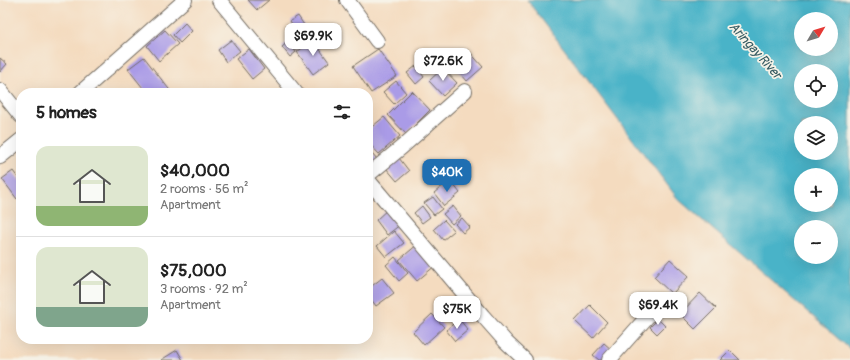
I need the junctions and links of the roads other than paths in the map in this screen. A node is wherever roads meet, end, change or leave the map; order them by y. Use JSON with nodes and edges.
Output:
{"nodes":[{"id":1,"x":185,"y":0,"type":"edge"},
{"id":2,"x":219,"y":0,"type":"edge"},
{"id":3,"x":347,"y":0,"type":"edge"},
{"id":4,"x":377,"y":41,"type":"dead end"},
{"id":5,"x":86,"y":88,"type":"edge"},
{"id":6,"x":292,"y":88,"type":"edge"},
{"id":7,"x":0,"y":90,"type":"edge"},
{"id":8,"x":465,"y":91,"type":"dead end"},
{"id":9,"x":16,"y":110,"type":"edge"},
{"id":10,"x":16,"y":144,"type":"edge"},
{"id":11,"x":0,"y":157,"type":"edge"},
{"id":12,"x":373,"y":171,"type":"edge"},
{"id":13,"x":373,"y":186,"type":"edge"},
{"id":14,"x":648,"y":316,"type":"dead end"},
{"id":15,"x":525,"y":360,"type":"edge"},
{"id":16,"x":609,"y":360,"type":"edge"}],
"edges":[{"from":1,"to":5,"type":"street"},
{"from":2,"to":6,"type":"street"},
{"from":3,"to":4,"type":"street"},
{"from":7,"to":9,"type":"street"},
{"from":8,"to":12,"type":"street"},
{"from":10,"to":11,"type":"street"},
{"from":13,"to":15,"type":"street"},
{"from":14,"to":16,"type":"street"}]}
